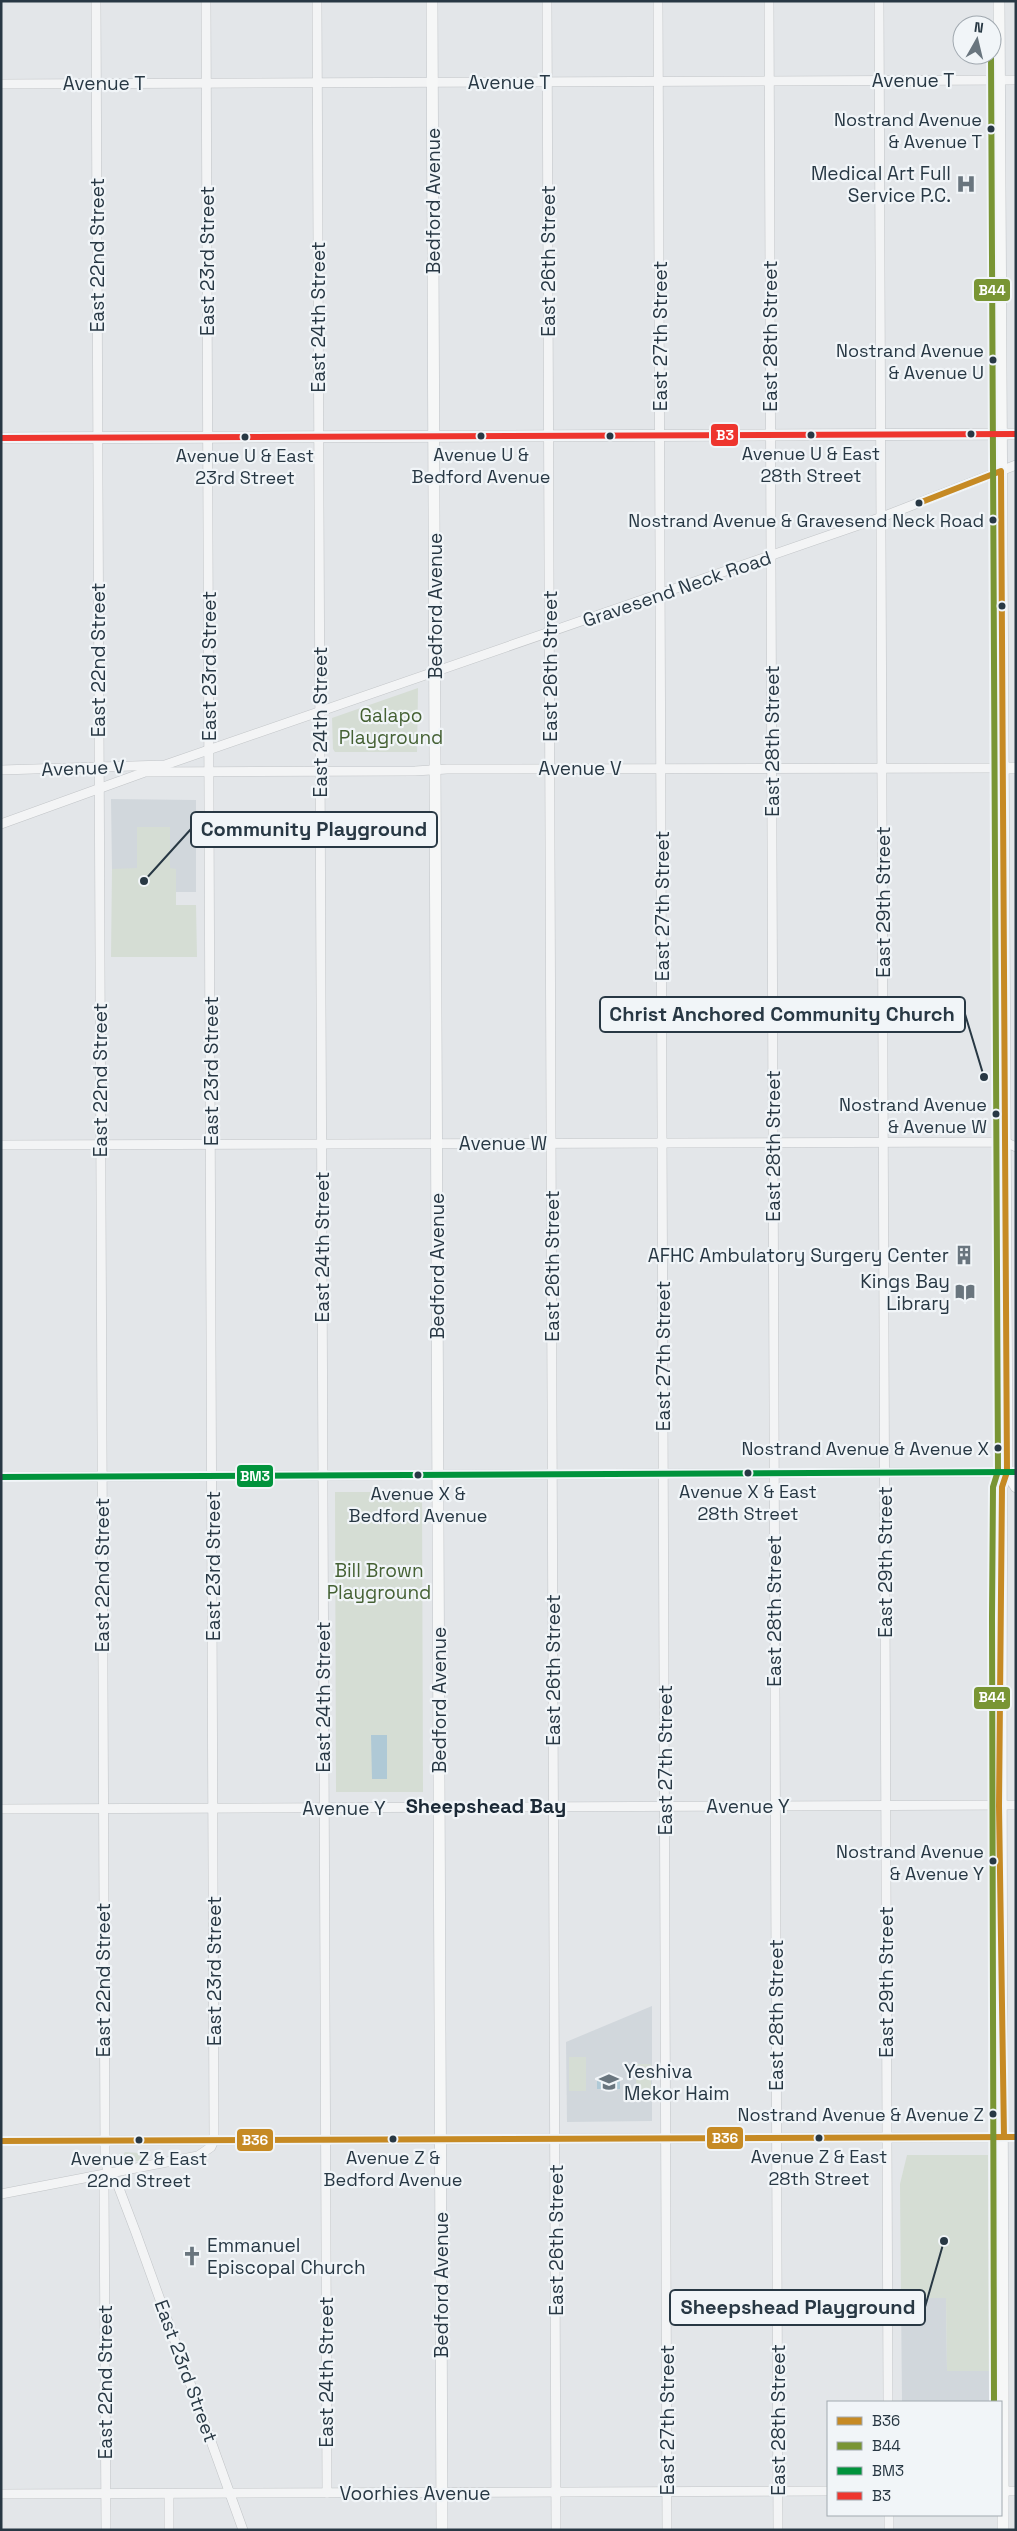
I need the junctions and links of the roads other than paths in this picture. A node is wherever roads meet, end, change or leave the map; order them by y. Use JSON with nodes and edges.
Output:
{"nodes":[{"id":1,"x":96,"y":1,"type":"edge"},
{"id":2,"x":206,"y":1,"type":"edge"},
{"id":3,"x":317,"y":1,"type":"edge"},
{"id":4,"x":432,"y":1,"type":"edge"},
{"id":5,"x":547,"y":1,"type":"edge"},
{"id":6,"x":658,"y":1,"type":"edge"},
{"id":7,"x":769,"y":1,"type":"edge"},
{"id":8,"x":879,"y":1,"type":"edge"},
{"id":9,"x":999,"y":1,"type":"edge"},
{"id":10,"x":880,"y":80,"type":"junction"},
{"id":11,"x":999,"y":80,"type":"junction"},
{"id":12,"x":1016,"y":80,"type":"edge"},
{"id":13,"x":658,"y":81,"type":"junction"},
{"id":14,"x":769,"y":81,"type":"junction"},
{"id":15,"x":432,"y":82,"type":"junction"},
{"id":16,"x":548,"y":82,"type":"junction"},
{"id":17,"x":207,"y":83,"type":"junction"},
{"id":18,"x":317,"y":83,"type":"junction"},
{"id":19,"x":1,"y":84,"type":"edge"},
{"id":20,"x":96,"y":84,"type":"junction"},
{"id":21,"x":1000,"y":434,"type":"junction"},
{"id":22,"x":1016,"y":434,"type":"edge"},
{"id":23,"x":881,"y":435,"type":"junction"},
{"id":24,"x":434,"y":436,"type":"junction"},
{"id":25,"x":549,"y":436,"type":"junction"},
{"id":26,"x":660,"y":436,"type":"junction"},
{"id":27,"x":770,"y":436,"type":"junction"},
{"id":28,"x":319,"y":437,"type":"junction"},
{"id":29,"x":1,"y":438,"type":"edge"},
{"id":30,"x":97,"y":438,"type":"junction"},
{"id":31,"x":208,"y":438,"type":"junction"},
{"id":32,"x":1016,"y":464,"type":"edge"},
{"id":33,"x":1001,"y":471,"type":"junction"},
{"id":34,"x":882,"y":517,"type":"junction"},
{"id":35,"x":771,"y":556,"type":"junction"},
{"id":36,"x":660,"y":594,"type":"junction"},
{"id":37,"x":550,"y":632,"type":"junction"},
{"id":38,"x":435,"y":672,"type":"junction"},
{"id":39,"x":321,"y":711,"type":"junction"},
{"id":40,"x":210,"y":751,"type":"junction"},
{"id":41,"x":165,"y":765,"type":"joint"},
{"id":42,"x":883,"y":767,"type":"junction"},
{"id":43,"x":98,"y":768,"type":"junction"},
{"id":44,"x":550,"y":768,"type":"junction"},
{"id":45,"x":661,"y":768,"type":"junction"},
{"id":46,"x":772,"y":768,"type":"junction"},
{"id":47,"x":1003,"y":768,"type":"junction"},
{"id":48,"x":1016,"y":768,"type":"edge"},
{"id":49,"x":435,"y":769,"type":"junction"},
{"id":50,"x":1,"y":770,"type":"edge"},
{"id":51,"x":210,"y":772,"type":"junction"},
{"id":52,"x":320,"y":772,"type":"junction"},
{"id":53,"x":99,"y":790,"type":"junction"},
{"id":54,"x":1,"y":824,"type":"edge"},
{"id":55,"x":1012,"y":1141,"type":"edge"},
{"id":56,"x":773,"y":1142,"type":"junction"},
{"id":57,"x":884,"y":1142,"type":"junction"},
{"id":58,"x":552,"y":1143,"type":"junction"},
{"id":59,"x":663,"y":1143,"type":"junction"},
{"id":60,"x":322,"y":1144,"type":"junction"},
{"id":61,"x":437,"y":1144,"type":"junction"},
{"id":62,"x":1,"y":1145,"type":"edge"},
{"id":63,"x":100,"y":1145,"type":"junction"},
{"id":64,"x":211,"y":1145,"type":"junction"},
{"id":65,"x":1011,"y":1472,"type":"edge"},
{"id":66,"x":774,"y":1473,"type":"junction"},
{"id":67,"x":885,"y":1473,"type":"junction"},
{"id":68,"x":552,"y":1474,"type":"junction"},
{"id":69,"x":663,"y":1474,"type":"junction"},
{"id":70,"x":322,"y":1475,"type":"junction"},
{"id":71,"x":438,"y":1475,"type":"junction"},
{"id":72,"x":102,"y":1476,"type":"junction"},
{"id":73,"x":212,"y":1476,"type":"junction"},
{"id":74,"x":1,"y":1477,"type":"edge"},
{"id":75,"x":1016,"y":1487,"type":"edge"},
{"id":76,"x":1016,"y":1805,"type":"edge"},
{"id":77,"x":775,"y":1806,"type":"junction"},
{"id":78,"x":885,"y":1806,"type":"junction"},
{"id":79,"x":999,"y":1806,"type":"junction"},
{"id":80,"x":554,"y":1807,"type":"junction"},
{"id":81,"x":665,"y":1807,"type":"junction"},
{"id":82,"x":213,"y":1808,"type":"junction"},
{"id":83,"x":324,"y":1808,"type":"junction"},
{"id":84,"x":439,"y":1808,"type":"junction"},
{"id":85,"x":1,"y":1809,"type":"edge"},
{"id":86,"x":102,"y":1809,"type":"junction"},
{"id":87,"x":1004,"y":2137,"type":"junction"},
{"id":88,"x":1016,"y":2137,"type":"edge"},
{"id":89,"x":555,"y":2138,"type":"junction"},
{"id":90,"x":666,"y":2138,"type":"junction"},
{"id":91,"x":776,"y":2138,"type":"junction"},
{"id":92,"x":886,"y":2138,"type":"junction"},
{"id":93,"x":104,"y":2140,"type":"junction"},
{"id":94,"x":214,"y":2140,"type":"junction"},
{"id":95,"x":325,"y":2140,"type":"junction"},
{"id":96,"x":440,"y":2140,"type":"junction"},
{"id":97,"x":1,"y":2141,"type":"edge"},
{"id":98,"x":105,"y":2159,"type":"joint"},
{"id":99,"x":108,"y":2174,"type":"junction"},
{"id":100,"x":1,"y":2194,"type":"edge"},
{"id":101,"x":888,"y":2401,"type":"edge"},
{"id":102,"x":827,"y":2491,"type":"edge"},
{"id":103,"x":1002,"y":2491,"type":"edge"},
{"id":104,"x":1016,"y":2491,"type":"edge"},
{"id":105,"x":556,"y":2492,"type":"junction"},
{"id":106,"x":667,"y":2492,"type":"junction"},
{"id":107,"x":778,"y":2492,"type":"junction"},
{"id":108,"x":327,"y":2493,"type":"junction"},
{"id":109,"x":441,"y":2493,"type":"junction"},
{"id":110,"x":1,"y":2494,"type":"edge"},
{"id":111,"x":105,"y":2494,"type":"junction"},
{"id":112,"x":169,"y":2494,"type":"junction"},
{"id":113,"x":230,"y":2494,"type":"junction"},
{"id":114,"x":889,"y":2516,"type":"edge"},
{"id":115,"x":106,"y":2530,"type":"edge"},
{"id":116,"x":169,"y":2530,"type":"edge"},
{"id":117,"x":243,"y":2530,"type":"edge"},
{"id":118,"x":442,"y":2530,"type":"edge"},
{"id":119,"x":556,"y":2530,"type":"edge"},
{"id":120,"x":667,"y":2530,"type":"edge"},
{"id":121,"x":778,"y":2530,"type":"edge"},
{"id":122,"x":889,"y":2530,"type":"edge"},
{"id":123,"x":1003,"y":2530,"type":"edge"}],
"edges":[{"from":1,"to":20,"type":"street","name":"East 22nd Street"},
{"from":2,"to":17,"type":"street","name":"East 23rd Street"},
{"from":3,"to":18,"type":"street","name":"East 24th Street"},
{"from":4,"to":15,"type":"main road","name":"Bedford Avenue"},
{"from":5,"to":16,"type":"street","name":"East 26th Street"},
{"from":6,"to":13,"type":"street","name":"East 27th Street"},
{"from":7,"to":14,"type":"street","name":"East 28th Street"},
{"from":8,"to":10,"type":"street","name":"East 29th Street"},
{"from":9,"to":11,"type":"main road"},
{"from":10,"to":11,"type":"street","name":"Avenue T"},
{"from":10,"to":14,"type":"street","name":"Avenue T"},
{"from":10,"to":23,"type":"street","name":"East 29th Street"},
{"from":11,"to":12,"type":"street","name":"Avenue T"},
{"from":11,"to":21,"type":"main road"},
{"from":13,"to":14,"type":"street","name":"Avenue T"},
{"from":13,"to":16,"type":"street","name":"Avenue T"},
{"from":13,"to":26,"type":"street","name":"East 27th Street"},
{"from":14,"to":27,"type":"street","name":"East 28th Street"},
{"from":15,"to":16,"type":"street","name":"Avenue T"},
{"from":15,"to":18,"type":"street","name":"Avenue T"},
{"from":15,"to":24,"type":"main road","name":"Bedford Avenue"},
{"from":16,"to":25,"type":"street","name":"East 26th Street"},
{"from":17,"to":18,"type":"street","name":"Avenue T"},
{"from":17,"to":20,"type":"street","name":"Avenue T"},
{"from":17,"to":31,"type":"street","name":"East 23rd Street"},
{"from":18,"to":28,"type":"street","name":"East 24th Street"},
{"from":19,"to":20,"type":"street","name":"Avenue T"},
{"from":20,"to":30,"type":"street","name":"East 22nd Street"},
{"from":21,"to":22,"type":"main road"},
{"from":21,"to":23,"type":"main road"},
{"from":21,"to":33,"type":"main road"},
{"from":23,"to":27,"type":"main road"},
{"from":23,"to":34,"type":"street","name":"East 29th Street"},
{"from":24,"to":25,"type":"main road"},
{"from":24,"to":28,"type":"main road"},
{"from":24,"to":38,"type":"main road","name":"Bedford Avenue"},
{"from":25,"to":26,"type":"main road"},
{"from":25,"to":37,"type":"street","name":"East 26th Street"},
{"from":26,"to":27,"type":"main road"},
{"from":26,"to":36,"type":"street","name":"East 27th Street"},
{"from":27,"to":35,"type":"street","name":"East 28th Street"},
{"from":28,"to":31,"type":"main road"},
{"from":28,"to":39,"type":"street","name":"East 24th Street"},
{"from":29,"to":30,"type":"main road"},
{"from":30,"to":31,"type":"main road"},
{"from":30,"to":43,"type":"street","name":"East 22nd Street"},
{"from":31,"to":40,"type":"street","name":"East 23rd Street"},
{"from":32,"to":33,"type":"street","name":"Gravesend Neck Road"},
{"from":33,"to":34,"type":"street","name":"Gravesend Neck Road"},
{"from":33,"to":47,"type":"main road"},
{"from":34,"to":35,"type":"street","name":"Gravesend Neck Road"},
{"from":34,"to":42,"type":"street","name":"East 29th Street"},
{"from":35,"to":36,"type":"street","name":"Gravesend Neck Road"},
{"from":35,"to":46,"type":"street","name":"East 28th Street"},
{"from":36,"to":37,"type":"street","name":"Gravesend Neck Road"},
{"from":36,"to":45,"type":"street","name":"East 27th Street"},
{"from":37,"to":38,"type":"street","name":"Gravesend Neck Road"},
{"from":37,"to":44,"type":"street","name":"East 26th Street"},
{"from":38,"to":39,"type":"street","name":"Gravesend Neck Road"},
{"from":38,"to":49,"type":"main road","name":"Bedford Avenue"},
{"from":39,"to":40,"type":"street","name":"Gravesend Neck Road"},
{"from":39,"to":52,"type":"street","name":"East 24th Street"},
{"from":40,"to":41,"type":"street","name":"Gravesend Neck Road"},
{"from":40,"to":51,"type":"street","name":"East 23rd Street"},
{"from":41,"to":43,"type":"street","name":"Avenue V"},
{"from":42,"to":46,"type":"street","name":"Avenue V"},
{"from":42,"to":47,"type":"street","name":"Avenue V"},
{"from":42,"to":57,"type":"street","name":"East 29th Street"},
{"from":43,"to":50,"type":"street","name":"Avenue V"},
{"from":43,"to":53,"type":"street","name":"East 22nd Street"},
{"from":44,"to":45,"type":"street","name":"Avenue V"},
{"from":44,"to":49,"type":"street","name":"Avenue V"},
{"from":44,"to":58,"type":"street","name":"East 26th Street"},
{"from":45,"to":46,"type":"street","name":"Avenue V"},
{"from":45,"to":59,"type":"street","name":"East 27th Street"},
{"from":46,"to":56,"type":"street","name":"East 28th Street"},
{"from":47,"to":48,"type":"main road","name":"Avenue V"},
{"from":47,"to":55,"type":"main road"},
{"from":49,"to":52,"type":"street","name":"Avenue V"},
{"from":49,"to":61,"type":"main road","name":"Bedford Avenue"},
{"from":51,"to":52,"type":"street","name":"Avenue V"},
{"from":51,"to":53,"type":"street","name":"Avenue V"},
{"from":51,"to":64,"type":"street","name":"East 23rd Street"},
{"from":52,"to":60,"type":"street","name":"East 24th Street"},
{"from":53,"to":54,"type":"street"},
{"from":53,"to":63,"type":"street","name":"East 22nd Street"},
{"from":55,"to":57,"type":"street","name":"Avenue W"},
{"from":55,"to":65,"type":"main road"},
{"from":56,"to":57,"type":"street","name":"Avenue W"},
{"from":56,"to":59,"type":"street","name":"Avenue W"},
{"from":56,"to":66,"type":"street","name":"East 28th Street"},
{"from":57,"to":67,"type":"street","name":"East 29th Street"},
{"from":58,"to":59,"type":"street","name":"Avenue W"},
{"from":58,"to":61,"type":"street","name":"Avenue W"},
{"from":58,"to":68,"type":"street","name":"East 26th Street"},
{"from":59,"to":69,"type":"street","name":"East 27th Street"},
{"from":60,"to":61,"type":"street","name":"Avenue W"},
{"from":60,"to":64,"type":"street","name":"Avenue W"},
{"from":60,"to":70,"type":"street","name":"East 24th Street"},
{"from":61,"to":71,"type":"main road","name":"Bedford Avenue"},
{"from":62,"to":63,"type":"street","name":"Avenue W"},
{"from":63,"to":64,"type":"street","name":"Avenue W"},
{"from":63,"to":72,"type":"street","name":"East 22nd Street"},
{"from":64,"to":73,"type":"street","name":"East 23rd Street"},
{"from":65,"to":67,"type":"street"},
{"from":65,"to":75,"type":"main road"},
{"from":65,"to":79,"type":"main road"},
{"from":66,"to":67,"type":"street"},
{"from":66,"to":69,"type":"street"},
{"from":66,"to":77,"type":"street","name":"East 28th Street"},
{"from":67,"to":78,"type":"street","name":"East 29th Street"},
{"from":68,"to":69,"type":"street"},
{"from":68,"to":71,"type":"street"},
{"from":68,"to":80,"type":"street","name":"East 26th Street"},
{"from":69,"to":81,"type":"street","name":"East 27th Street"},
{"from":70,"to":71,"type":"street"},
{"from":70,"to":73,"type":"street"},
{"from":70,"to":83,"type":"street","name":"East 24th Street"},
{"from":71,"to":84,"type":"main road","name":"Bedford Avenue"},
{"from":72,"to":73,"type":"street"},
{"from":72,"to":74,"type":"street"},
{"from":72,"to":86,"type":"street","name":"East 22nd Street"},
{"from":73,"to":82,"type":"street","name":"East 23rd Street"},
{"from":76,"to":79,"type":"street","name":"Avenue Y"},
{"from":77,"to":78,"type":"street","name":"Avenue Y"},
{"from":77,"to":81,"type":"street","name":"Avenue Y"},
{"from":77,"to":91,"type":"street","name":"East 28th Street"},
{"from":78,"to":79,"type":"street","name":"Avenue Y"},
{"from":78,"to":92,"type":"street","name":"East 29th Street"},
{"from":79,"to":87,"type":"main road"},
{"from":80,"to":81,"type":"street","name":"Avenue Y"},
{"from":80,"to":84,"type":"street","name":"Avenue Y"},
{"from":80,"to":89,"type":"street","name":"East 26th Street"},
{"from":81,"to":90,"type":"street","name":"East 27th Street"},
{"from":82,"to":83,"type":"street","name":"Avenue Y"},
{"from":82,"to":86,"type":"street","name":"Avenue Y"},
{"from":82,"to":94,"type":"street","name":"East 23rd Street"},
{"from":83,"to":84,"type":"street","name":"Avenue Y"},
{"from":83,"to":95,"type":"street","name":"East 24th Street"},
{"from":84,"to":96,"type":"main road","name":"Bedford Avenue"},
{"from":85,"to":86,"type":"street","name":"Avenue Y"},
{"from":86,"to":93,"type":"street","name":"East 22nd Street"},
{"from":87,"to":88,"type":"street"},
{"from":87,"to":92,"type":"street"},
{"from":87,"to":103,"type":"main road"},
{"from":89,"to":90,"type":"street"},
{"from":89,"to":96,"type":"street"},
{"from":89,"to":105,"type":"street","name":"East 26th Street"},
{"from":90,"to":91,"type":"street"},
{"from":90,"to":106,"type":"street","name":"East 27th Street"},
{"from":91,"to":92,"type":"street"},
{"from":91,"to":107,"type":"street","name":"East 28th Street"},
{"from":92,"to":101,"type":"street","name":"East 29th Street"},
{"from":93,"to":94,"type":"street"},
{"from":93,"to":97,"type":"street"},
{"from":93,"to":98,"type":"street","name":"East 22nd Street"},
{"from":94,"to":95,"type":"street"},
{"from":94,"to":99,"type":"street"},
{"from":95,"to":96,"type":"street"},
{"from":95,"to":108,"type":"street","name":"East 24th Street"},
{"from":96,"to":109,"type":"main road","name":"Bedford Avenue"},
{"from":98,"to":99,"type":"street","name":"East 23rd Street"},
{"from":99,"to":100,"type":"street"},
{"from":99,"to":111,"type":"street","name":"East 22nd Street"},
{"from":99,"to":113,"type":"street","name":"East 23rd Street"},
{"from":102,"to":107,"type":"street","name":"Voorhies Avenue"},
{"from":103,"to":104,"type":"street"},
{"from":103,"to":123,"type":"main road"},
{"from":105,"to":106,"type":"street","name":"Voorhies Avenue"},
{"from":105,"to":109,"type":"street","name":"Voorhies Avenue"},
{"from":105,"to":119,"type":"street","name":"East 26th Street"},
{"from":106,"to":107,"type":"street","name":"Voorhies Avenue"},
{"from":106,"to":120,"type":"street","name":"East 27th Street"},
{"from":107,"to":121,"type":"street","name":"East 28th Street"},
{"from":108,"to":109,"type":"street","name":"Voorhies Avenue"},
{"from":108,"to":113,"type":"street","name":"Voorhies Avenue"},
{"from":109,"to":118,"type":"main road","name":"Bedford Avenue"},
{"from":110,"to":111,"type":"street","name":"Voorhies Avenue"},
{"from":111,"to":112,"type":"street","name":"Voorhies Avenue"},
{"from":111,"to":115,"type":"street","name":"East 22nd Street"},
{"from":112,"to":113,"type":"street","name":"Voorhies Avenue"},
{"from":112,"to":116,"type":"street"},
{"from":113,"to":117,"type":"street","name":"East 23rd Street"},
{"from":114,"to":122,"type":"street"}]}
